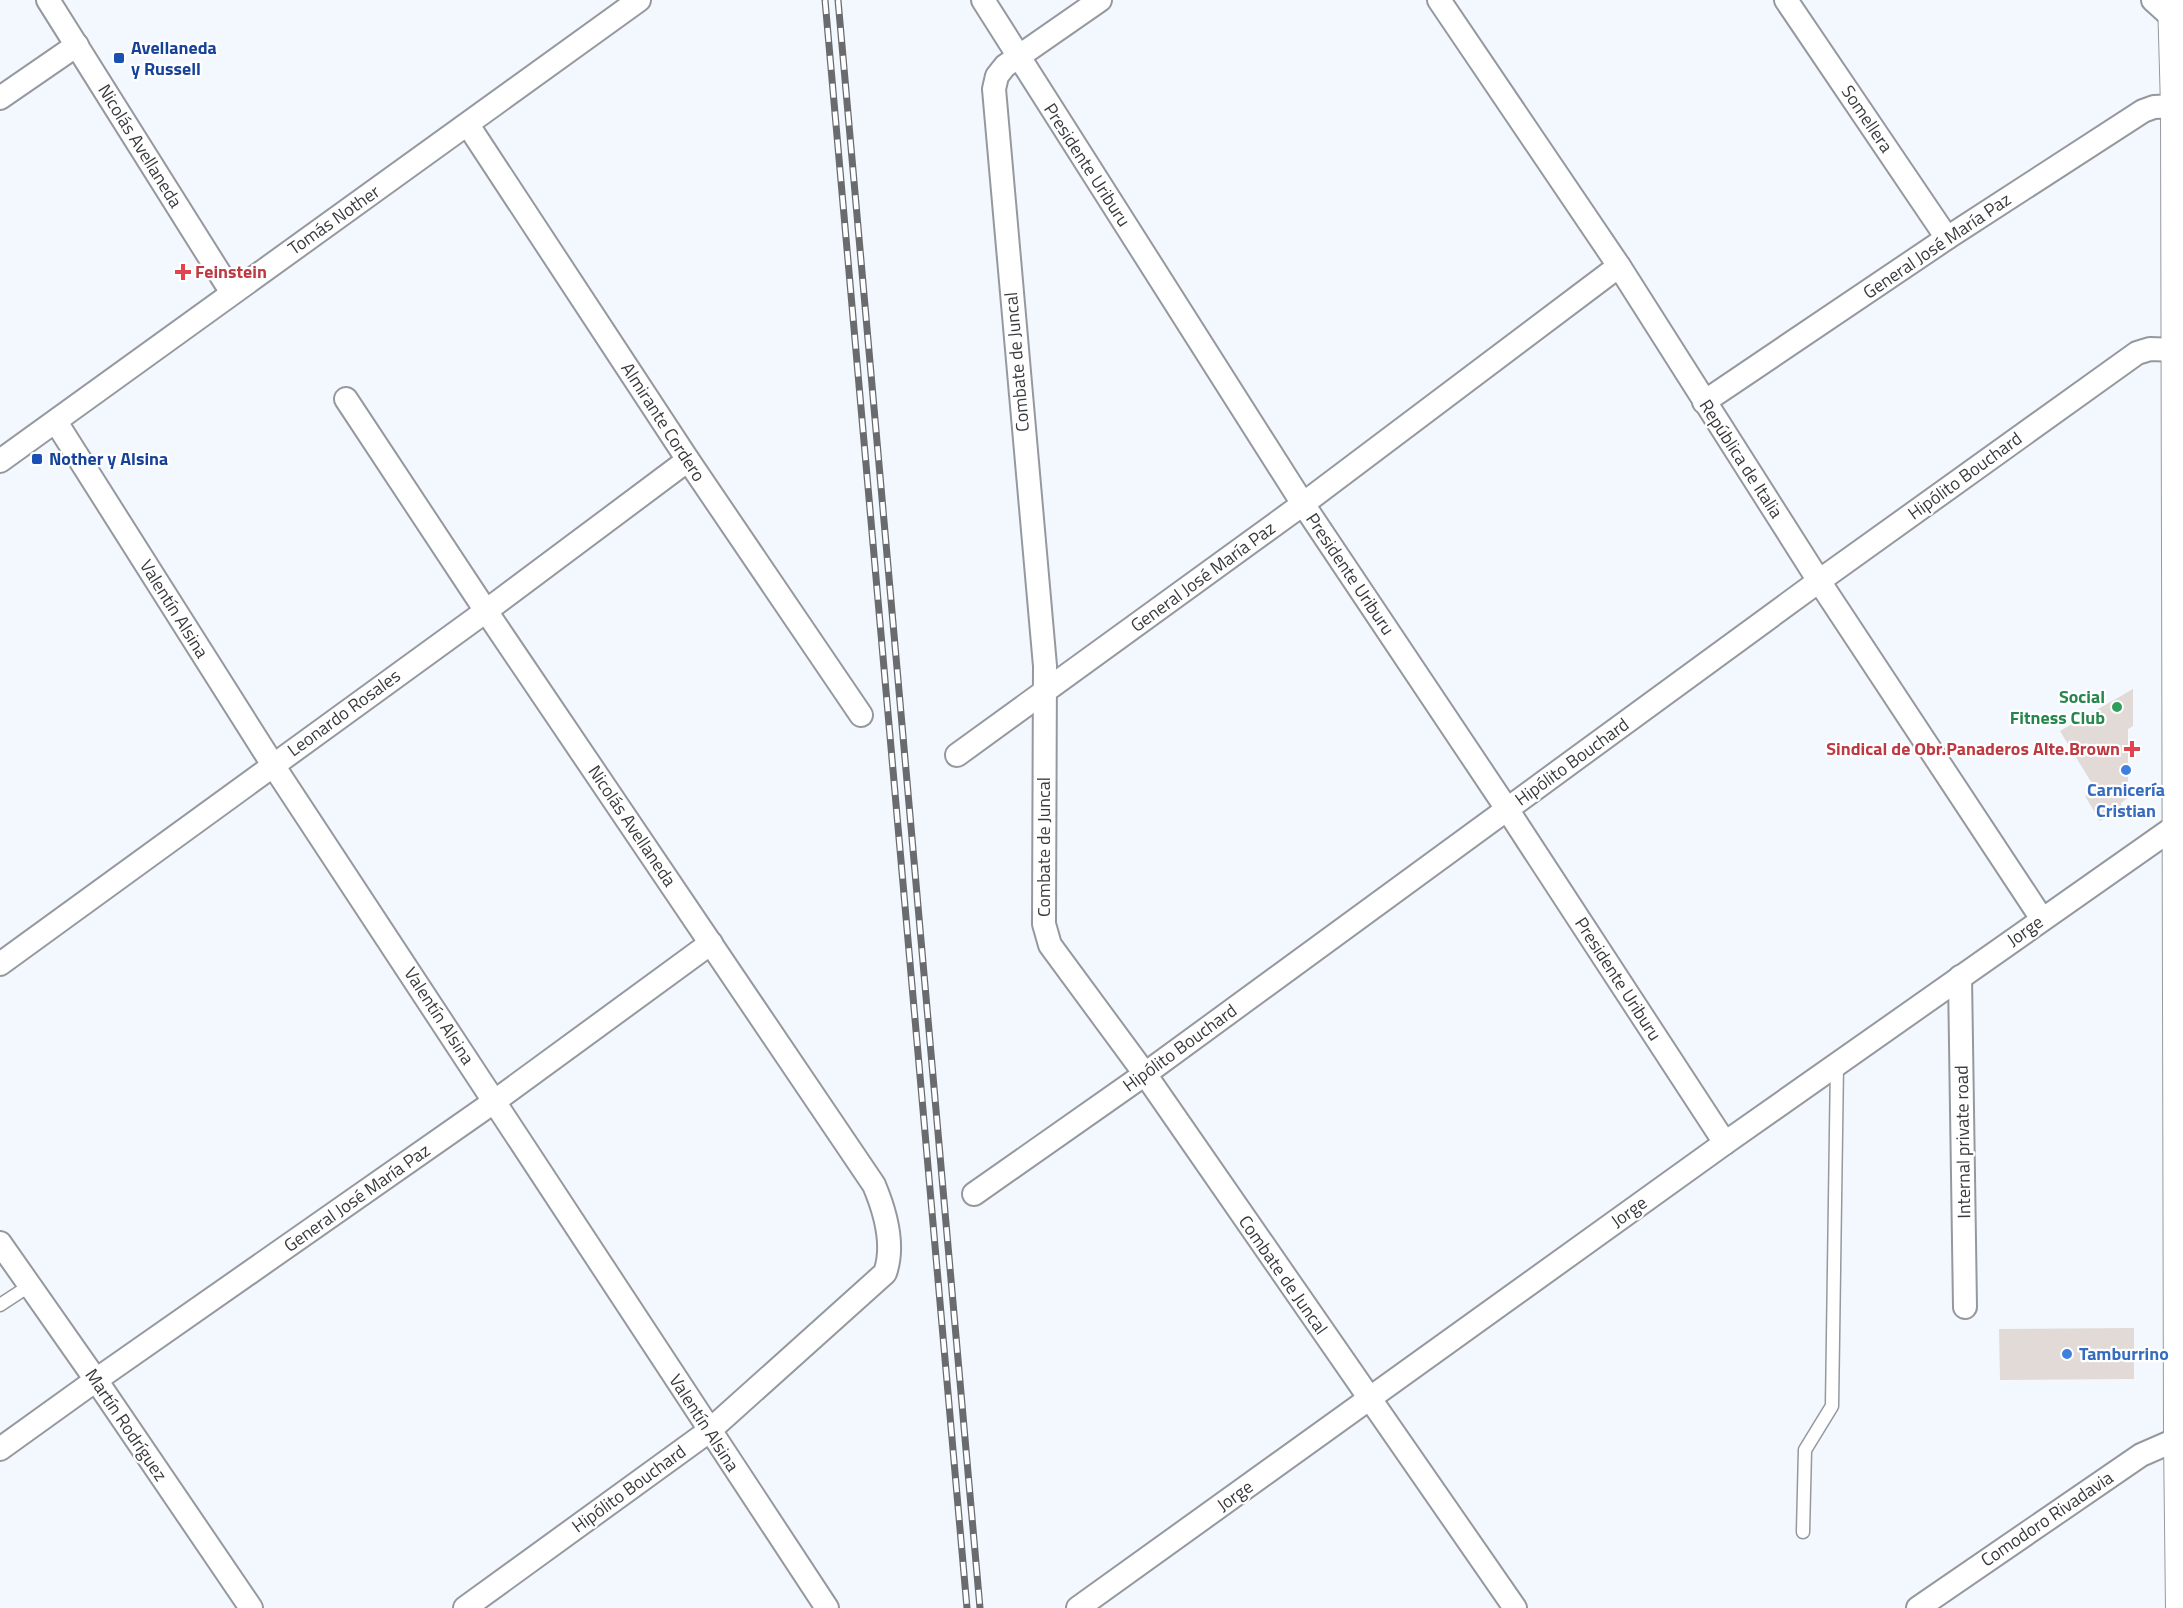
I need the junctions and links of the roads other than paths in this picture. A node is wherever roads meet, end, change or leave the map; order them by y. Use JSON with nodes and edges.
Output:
{"nodes":[{"id":1,"x":48,"y":0,"type":"edge"},
{"id":2,"x":639,"y":0,"type":"edge"},
{"id":3,"x":983,"y":0,"type":"edge"},
{"id":4,"x":1100,"y":0,"type":"edge"},
{"id":5,"x":1439,"y":0,"type":"edge"},
{"id":6,"x":1786,"y":0,"type":"edge"},
{"id":7,"x":2167,"y":6,"type":"edge"},
{"id":8,"x":77,"y":45,"type":"junction"},
{"id":9,"x":1017,"y":57,"type":"junction"},
{"id":10,"x":0,"y":98,"type":"edge"},
{"id":11,"x":2176,"y":106,"type":"junction"},
{"id":12,"x":468,"y":125,"type":"junction"},
{"id":13,"x":2180,"y":156,"type":"edge"},
{"id":14,"x":1947,"y":238,"type":"junction"},
{"id":15,"x":1619,"y":266,"type":"junction"},
{"id":16,"x":232,"y":293,"type":"junction"},
{"id":17,"x":2177,"y":350,"type":"junction"},
{"id":18,"x":346,"y":399,"type":"dead end"},
{"id":19,"x":1704,"y":402,"type":"junction"},
{"id":20,"x":56,"y":422,"type":"junction"},
{"id":21,"x":688,"y":460,"type":"junction"},
{"id":22,"x":0,"y":461,"type":"edge"},
{"id":23,"x":1304,"y":504,"type":"junction"},
{"id":24,"x":1819,"y":581,"type":"junction"},
{"id":25,"x":486,"y":611,"type":"junction"},
{"id":26,"x":1044,"y":692,"type":"junction"},
{"id":27,"x":861,"y":715,"type":"dead end"},
{"id":28,"x":957,"y":755,"type":"dead end"},
{"id":29,"x":273,"y":765,"type":"junction"},
{"id":30,"x":1508,"y":810,"type":"junction"},
{"id":31,"x":2181,"y":822,"type":"edge"},
{"id":32,"x":2042,"y":919,"type":"junction"},
{"id":33,"x":711,"y":943,"type":"junction"},
{"id":34,"x":0,"y":964,"type":"edge"},
{"id":35,"x":1960,"y":977,"type":"junction"},
{"id":36,"x":1837,"y":1064,"type":"junction"},
{"id":37,"x":1144,"y":1074,"type":"junction"},
{"id":38,"x":495,"y":1101,"type":"junction"},
{"id":39,"x":1725,"y":1143,"type":"junction"},
{"id":40,"x":974,"y":1194,"type":"dead end"},
{"id":41,"x":2181,"y":1230,"type":"edge"},
{"id":42,"x":0,"y":1243,"type":"edge"},
{"id":43,"x":888,"y":1263,"type":"joint"},
{"id":44,"x":29,"y":1286,"type":"junction"},
{"id":45,"x":0,"y":1305,"type":"edge"},
{"id":46,"x":1965,"y":1307,"type":"dead end"},
{"id":47,"x":96,"y":1380,"type":"junction"},
{"id":48,"x":1369,"y":1400,"type":"junction"},
{"id":49,"x":709,"y":1431,"type":"junction"},
{"id":50,"x":2180,"y":1438,"type":"junction"},
{"id":51,"x":0,"y":1449,"type":"edge"},
{"id":52,"x":1803,"y":1532,"type":"dead end"},
{"id":53,"x":250,"y":1608,"type":"edge"},
{"id":54,"x":465,"y":1608,"type":"edge"},
{"id":55,"x":826,"y":1608,"type":"edge"},
{"id":56,"x":1078,"y":1608,"type":"edge"},
{"id":57,"x":1515,"y":1608,"type":"edge"},
{"id":58,"x":1918,"y":1608,"type":"edge"},
{"id":59,"x":2182,"y":1608,"type":"edge"}],
"edges":[{"from":1,"to":8,"type":"street","name":"Nicolás Avellaneda"},
{"from":2,"to":12,"type":"street","name":"Tomás Nother"},
{"from":3,"to":9,"type":"street","name":"Presidente Uriburu"},
{"from":4,"to":9,"type":"street"},
{"from":5,"to":15,"type":"street","name":"República de Italia"},
{"from":6,"to":14,"type":"street","name":"Somellera"},
{"from":7,"to":11,"type":"main road"},
{"from":8,"to":10,"type":"street"},
{"from":8,"to":16,"type":"street","name":"Nicolás Avellaneda"},
{"from":9,"to":23,"type":"street","name":"Presidente Uriburu"},
{"from":9,"to":26,"type":"street","name":"Combate de Juncal"},
{"from":11,"to":13,"type":"main road"},
{"from":11,"to":14,"type":"street","name":"General José María Paz"},
{"from":12,"to":16,"type":"street","name":"Tomás Nother"},
{"from":12,"to":21,"type":"street","name":"Almirante Cordero"},
{"from":13,"to":17,"type":"main road"},
{"from":14,"to":19,"type":"street","name":"General José María Paz"},
{"from":15,"to":19,"type":"street","name":"República de Italia"},
{"from":15,"to":23,"type":"street","name":"General José María Paz"},
{"from":16,"to":20,"type":"street","name":"Tomás Nother"},
{"from":17,"to":24,"type":"street","name":"Hipólito Bouchard"},
{"from":17,"to":31,"type":"main road"},
{"from":18,"to":25,"type":"street","name":"Nicolás Avellaneda"},
{"from":19,"to":24,"type":"street","name":"República de Italia"},
{"from":20,"to":22,"type":"street","name":"Tomás Nother"},
{"from":20,"to":29,"type":"street","name":"Valentín Alsina"},
{"from":21,"to":25,"type":"street","name":"Leonardo Rosales"},
{"from":21,"to":27,"type":"street","name":"Almirante Cordero"},
{"from":23,"to":26,"type":"street","name":"General José María Paz"},
{"from":23,"to":30,"type":"street","name":"Presidente Uriburu"},
{"from":24,"to":30,"type":"street","name":"Hipólito Bouchard"},
{"from":24,"to":32,"type":"street","name":"República de Italia"},
{"from":25,"to":29,"type":"street","name":"Leonardo Rosales"},
{"from":25,"to":33,"type":"street","name":"Nicolás Avellaneda"},
{"from":26,"to":28,"type":"street","name":"General José María Paz"},
{"from":26,"to":37,"type":"street","name":"Combate de Juncal"},
{"from":29,"to":34,"type":"street","name":"Leonardo Rosales"},
{"from":29,"to":38,"type":"street","name":"Valentín Alsina"},
{"from":30,"to":37,"type":"street","name":"Hipólito Bouchard"},
{"from":30,"to":39,"type":"street","name":"Presidente Uriburu"},
{"from":31,"to":32,"type":"street","name":"Jorge"},
{"from":31,"to":41,"type":"main road"},
{"from":32,"to":35,"type":"street","name":"Jorge"},
{"from":33,"to":38,"type":"street","name":"General José María Paz"},
{"from":33,"to":43,"type":"street","name":"Nicolás Avellaneda"},
{"from":35,"to":36,"type":"street","name":"Jorge"},
{"from":35,"to":46,"type":"street","name":"Internal private road"},
{"from":36,"to":39,"type":"street","name":"Jorge"},
{"from":36,"to":52,"type":"lane"},
{"from":37,"to":40,"type":"street","name":"Hipólito Bouchard"},
{"from":37,"to":48,"type":"street","name":"Combate de Juncal"},
{"from":38,"to":47,"type":"street","name":"General José María Paz"},
{"from":38,"to":49,"type":"street","name":"Valentín Alsina"},
{"from":39,"to":48,"type":"street","name":"Jorge"},
{"from":41,"to":50,"type":"main road"},
{"from":42,"to":44,"type":"street","name":"Martín Rodríguez"},
{"from":43,"to":49,"type":"street","name":"Hipólito Bouchard"},
{"from":44,"to":45,"type":"lane"},
{"from":44,"to":47,"type":"street","name":"Martín Rodríguez"},
{"from":47,"to":51,"type":"street","name":"General José María Paz"},
{"from":47,"to":53,"type":"street","name":"Martín Rodríguez"},
{"from":48,"to":56,"type":"street","name":"Jorge"},
{"from":48,"to":57,"type":"street","name":"Combate de Juncal"},
{"from":49,"to":54,"type":"street","name":"Hipólito Bouchard"},
{"from":49,"to":55,"type":"street","name":"Valentín Alsina"},
{"from":50,"to":58,"type":"street","name":"Comodoro Rivadavia"},
{"from":50,"to":59,"type":"main road"}]}
